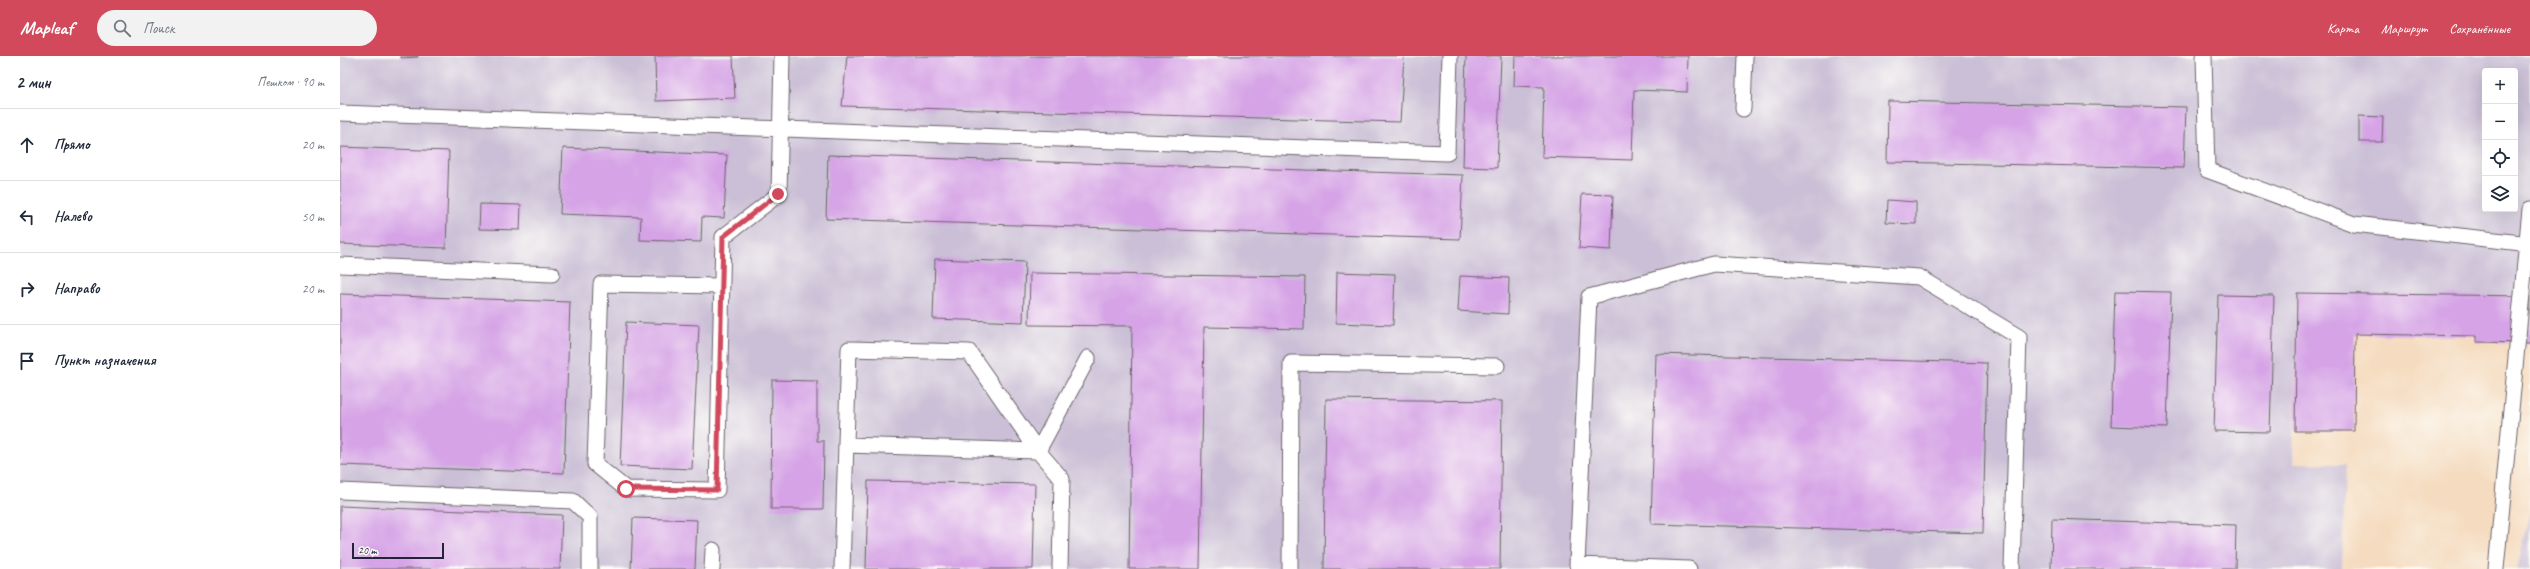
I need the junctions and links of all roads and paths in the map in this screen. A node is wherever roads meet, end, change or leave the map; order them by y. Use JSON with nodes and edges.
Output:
{"nodes":[{"id":1,"x":782,"y":56,"type":"edge"},
{"id":2,"x":1450,"y":56,"type":"edge"},
{"id":3,"x":1745,"y":56,"type":"edge"},
{"id":4,"x":2204,"y":56,"type":"edge"},
{"id":5,"x":1743,"y":109,"type":"dead end"},
{"id":6,"x":340,"y":113,"type":"edge"},
{"id":7,"x":779,"y":129,"type":"junction"},
{"id":8,"x":2530,"y":209,"type":"edge"},
{"id":9,"x":2528,"y":244,"type":"edge"},
{"id":10,"x":340,"y":265,"type":"edge"},
{"id":11,"x":552,"y":274,"type":"dead end"},
{"id":12,"x":722,"y":286,"type":"junction"},
{"id":13,"x":1088,"y":358,"type":"dead end"},
{"id":14,"x":1497,"y":366,"type":"dead end"},
{"id":15,"x":846,"y":445,"type":"junction"},
{"id":16,"x":1038,"y":451,"type":"junction"},
{"id":17,"x":340,"y":491,"type":"edge"},
{"id":18,"x":713,"y":550,"type":"dead end"},
{"id":19,"x":590,"y":569,"type":"edge"},
{"id":20,"x":712,"y":569,"type":"edge"},
{"id":21,"x":842,"y":569,"type":"edge"},
{"id":22,"x":1060,"y":569,"type":"edge"},
{"id":23,"x":1290,"y":569,"type":"edge"},
{"id":24,"x":1689,"y":569,"type":"edge"},
{"id":25,"x":2012,"y":569,"type":"edge"},
{"id":26,"x":2496,"y":569,"type":"edge"}],
"edges":[{"from":1,"to":7,"type":"lane"},
{"from":2,"to":7,"type":"lane"},
{"from":3,"to":5,"type":"lane"},
{"from":4,"to":9,"type":"lane"},
{"from":6,"to":7,"type":"lane"},
{"from":7,"to":12,"type":"lane"},
{"from":8,"to":9,"type":"lane"},
{"from":9,"to":26,"type":"lane"},
{"from":10,"to":11,"type":"lane"},
{"from":12,"to":12,"type":"lane"},
{"from":13,"to":16,"type":"lane"},
{"from":14,"to":23,"type":"lane"},
{"from":15,"to":16,"type":"lane"},
{"from":15,"to":16,"type":"lane"},
{"from":15,"to":21,"type":"lane"},
{"from":16,"to":22,"type":"lane"},
{"from":17,"to":19,"type":"lane"},
{"from":18,"to":20,"type":"lane"},
{"from":24,"to":25,"type":"lane"}]}
